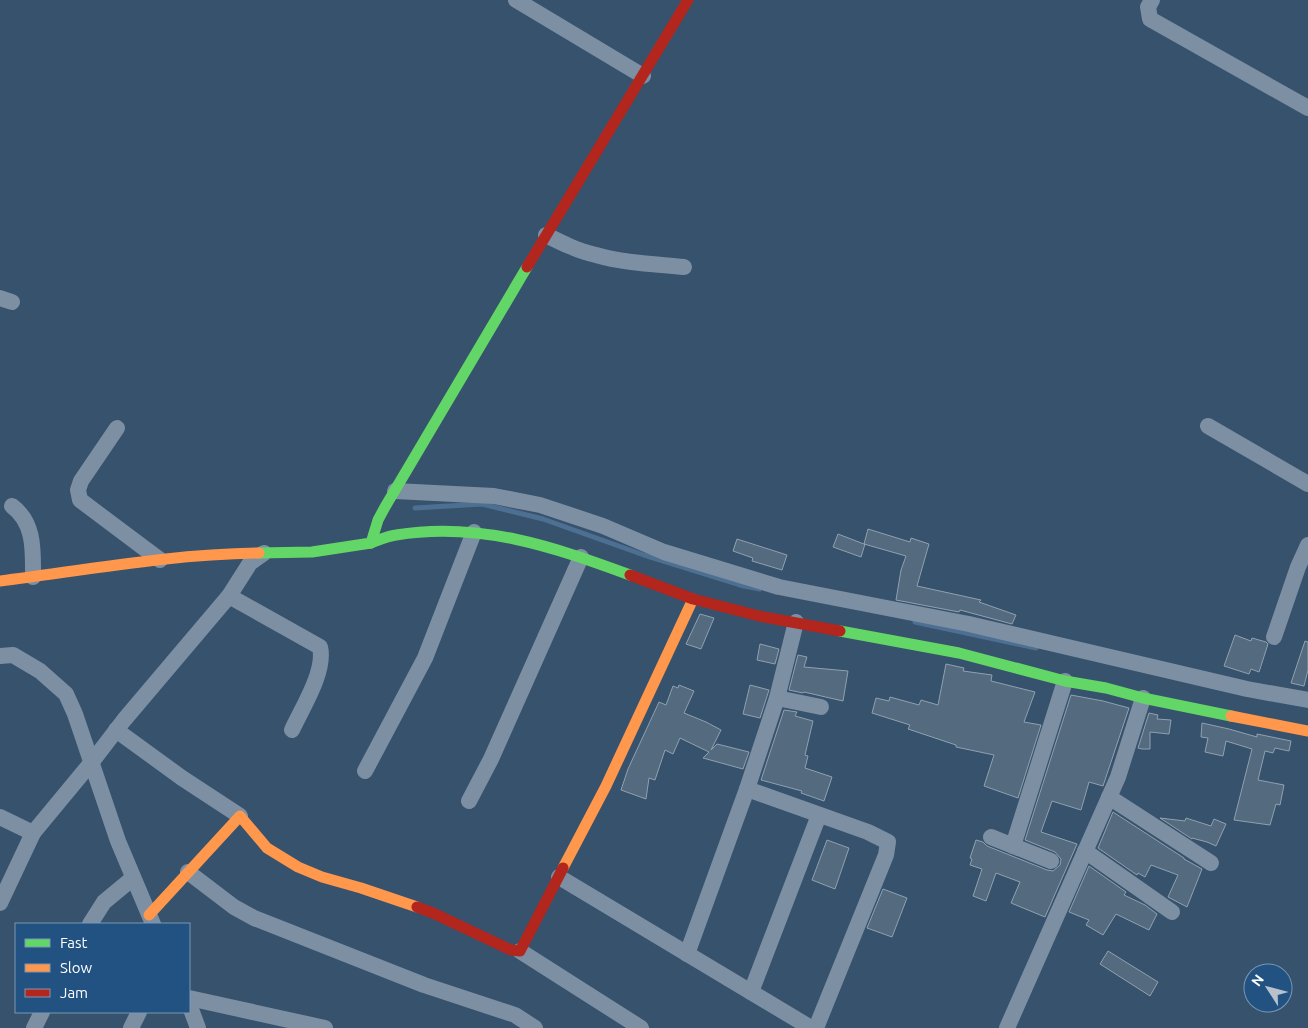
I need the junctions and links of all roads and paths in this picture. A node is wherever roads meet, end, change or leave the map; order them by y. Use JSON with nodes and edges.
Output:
{"nodes":[{"id":1,"x":516,"y":0,"type":"edge"},
{"id":2,"x":688,"y":0,"type":"edge"},
{"id":3,"x":1152,"y":0,"type":"edge"},
{"id":4,"x":642,"y":76,"type":"junction"},
{"id":5,"x":1308,"y":108,"type":"edge"},
{"id":6,"x":546,"y":235,"type":"junction"},
{"id":7,"x":684,"y":267,"type":"dead end"},
{"id":8,"x":1208,"y":426,"type":"dead end"},
{"id":9,"x":117,"y":428,"type":"dead end"},
{"id":10,"x":1308,"y":484,"type":"edge"},
{"id":11,"x":395,"y":491,"type":"junction"},
{"id":12,"x":12,"y":506,"type":"dead end"},
{"id":13,"x":474,"y":532,"type":"junction"},
{"id":14,"x":371,"y":543,"type":"junction"},
{"id":15,"x":1308,"y":545,"type":"edge"},
{"id":16,"x":264,"y":553,"type":"junction"},
{"id":17,"x":582,"y":557,"type":"junction"},
{"id":18,"x":160,"y":560,"type":"junction"},
{"id":19,"x":33,"y":577,"type":"junction"},
{"id":20,"x":0,"y":581,"type":"edge"},
{"id":21,"x":229,"y":596,"type":"junction"},
{"id":22,"x":693,"y":599,"type":"junction"},
{"id":23,"x":796,"y":622,"type":"junction"},
{"id":24,"x":1274,"y":637,"type":"dead end"},
{"id":25,"x":0,"y":656,"type":"edge"},
{"id":26,"x":1065,"y":680,"type":"junction"},
{"id":27,"x":777,"y":698,"type":"junction"},
{"id":28,"x":1143,"y":698,"type":"junction"},
{"id":29,"x":1308,"y":700,"type":"edge"},
{"id":30,"x":821,"y":707,"type":"dead end"},
{"id":31,"x":116,"y":730,"type":"junction"},
{"id":32,"x":292,"y":730,"type":"dead end"},
{"id":33,"x":1308,"y":730,"type":"edge"},
{"id":34,"x":91,"y":763,"type":"junction"},
{"id":35,"x":365,"y":771,"type":"dead end"},
{"id":36,"x":747,"y":789,"type":"junction"},
{"id":37,"x":1109,"y":797,"type":"junction"},
{"id":38,"x":469,"y":801,"type":"dead end"},
{"id":39,"x":819,"y":815,"type":"junction"},
{"id":40,"x":240,"y":816,"type":"junction"},
{"id":41,"x":0,"y":817,"type":"edge"},
{"id":42,"x":33,"y":833,"type":"junction"},
{"id":43,"x":991,"y":837,"type":"dead end"},
{"id":44,"x":1012,"y":846,"type":"junction"},
{"id":45,"x":1085,"y":851,"type":"junction"},
{"id":46,"x":1051,"y":861,"type":"dead end"},
{"id":47,"x":1211,"y":863,"type":"dead end"},
{"id":48,"x":188,"y":872,"type":"junction"},
{"id":49,"x":559,"y":877,"type":"junction"},
{"id":50,"x":134,"y":878,"type":"junction"},
{"id":51,"x":0,"y":903,"type":"edge"},
{"id":52,"x":1172,"y":912,"type":"dead end"},
{"id":53,"x":151,"y":920,"type":"edge"},
{"id":54,"x":91,"y":923,"type":"edge"},
{"id":55,"x":520,"y":951,"type":"junction"},
{"id":56,"x":687,"y":954,"type":"junction"},
{"id":57,"x":751,"y":992,"type":"junction"},
{"id":58,"x":190,"y":998,"type":"edge"},
{"id":59,"x":190,"y":1007,"type":"edge"},
{"id":60,"x":42,"y":1013,"type":"edge"},
{"id":61,"x":138,"y":1013,"type":"edge"},
{"id":62,"x":34,"y":1028,"type":"edge"},
{"id":63,"x":131,"y":1028,"type":"edge"},
{"id":64,"x":198,"y":1028,"type":"edge"},
{"id":65,"x":325,"y":1028,"type":"edge"},
{"id":66,"x":535,"y":1028,"type":"edge"},
{"id":67,"x":641,"y":1028,"type":"edge"},
{"id":68,"x":811,"y":1028,"type":"edge"},
{"id":69,"x":816,"y":1028,"type":"edge"},
{"id":70,"x":1006,"y":1028,"type":"edge"}],
"edges":[{"from":1,"to":4,"type":"street"},
{"from":2,"to":4,"type":"street"},
{"from":3,"to":5,"type":"street"},
{"from":4,"to":6,"type":"street"},
{"from":6,"to":7,"type":"street"},
{"from":6,"to":11,"type":"street"},
{"from":8,"to":10,"type":"street"},
{"from":9,"to":18,"type":"street"},
{"from":11,"to":14,"type":"street"},
{"from":11,"to":29,"type":"street"},
{"from":12,"to":19,"type":"street"},
{"from":13,"to":14,"type":"street"},
{"from":13,"to":17,"type":"street"},
{"from":13,"to":35,"type":"street"},
{"from":14,"to":16,"type":"street"},
{"from":15,"to":24,"type":"street"},
{"from":16,"to":18,"type":"street"},
{"from":16,"to":21,"type":"street"},
{"from":17,"to":22,"type":"street"},
{"from":17,"to":38,"type":"street"},
{"from":18,"to":19,"type":"street"},
{"from":19,"to":20,"type":"street"},
{"from":21,"to":31,"type":"street"},
{"from":21,"to":32,"type":"street"},
{"from":22,"to":23,"type":"street"},
{"from":22,"to":49,"type":"street"},
{"from":23,"to":26,"type":"street"},
{"from":23,"to":27,"type":"street"},
{"from":25,"to":34,"type":"street"},
{"from":26,"to":28,"type":"street"},
{"from":26,"to":44,"type":"street"},
{"from":27,"to":30,"type":"street"},
{"from":27,"to":36,"type":"street"},
{"from":28,"to":33,"type":"street"},
{"from":28,"to":37,"type":"street"},
{"from":31,"to":34,"type":"street"},
{"from":31,"to":40,"type":"street"},
{"from":34,"to":42,"type":"street"},
{"from":34,"to":50,"type":"street"},
{"from":36,"to":39,"type":"street"},
{"from":36,"to":56,"type":"street"},
{"from":37,"to":45,"type":"street"},
{"from":37,"to":47,"type":"street"},
{"from":39,"to":57,"type":"street"},
{"from":39,"to":69,"type":"street"},
{"from":40,"to":48,"type":"street"},
{"from":40,"to":55,"type":"street"},
{"from":41,"to":42,"type":"street"},
{"from":42,"to":51,"type":"street"},
{"from":43,"to":44,"type":"street"},
{"from":44,"to":46,"type":"street"},
{"from":45,"to":52,"type":"street"},
{"from":45,"to":70,"type":"street"},
{"from":48,"to":53,"type":"street"},
{"from":48,"to":66,"type":"street"},
{"from":49,"to":55,"type":"street"},
{"from":49,"to":56,"type":"street"},
{"from":50,"to":53,"type":"street"},
{"from":50,"to":54,"type":"street"},
{"from":55,"to":67,"type":"street"},
{"from":56,"to":57,"type":"street"},
{"from":57,"to":68,"type":"street"},
{"from":58,"to":65,"type":"street"},
{"from":59,"to":64,"type":"street"},
{"from":60,"to":62,"type":"street"},
{"from":61,"to":63,"type":"street"}]}
